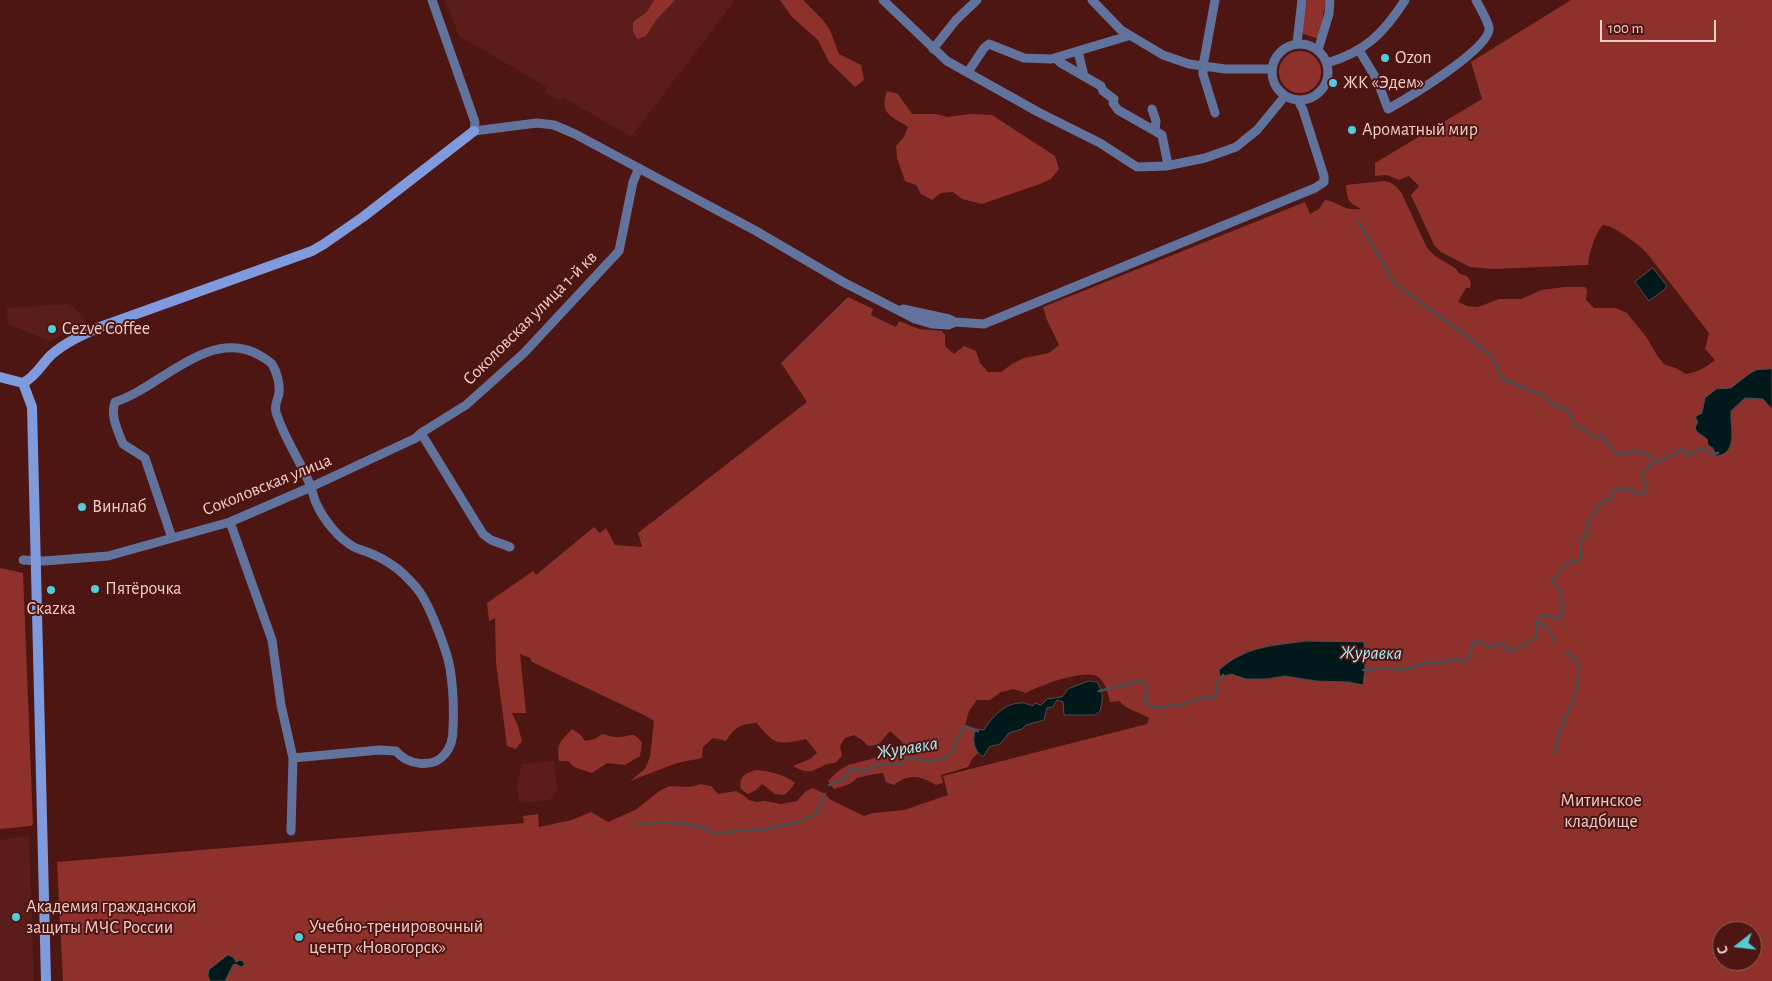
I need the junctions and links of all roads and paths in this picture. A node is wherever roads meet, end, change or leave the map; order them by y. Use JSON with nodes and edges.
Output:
{"nodes":[{"id":1,"x":432,"y":0,"type":"edge"},
{"id":2,"x":884,"y":0,"type":"edge"},
{"id":3,"x":977,"y":0,"type":"edge"},
{"id":4,"x":1092,"y":0,"type":"edge"},
{"id":5,"x":1215,"y":0,"type":"edge"},
{"id":6,"x":1302,"y":0,"type":"edge"},
{"id":7,"x":1330,"y":0,"type":"edge"},
{"id":8,"x":1405,"y":0,"type":"edge"},
{"id":9,"x":1476,"y":0,"type":"edge"},
{"id":10,"x":1128,"y":36,"type":"junction"},
{"id":11,"x":1297,"y":44,"type":"junction"},
{"id":12,"x":933,"y":48,"type":"junction"},
{"id":13,"x":1318,"y":50,"type":"junction"},
{"id":14,"x":1359,"y":50,"type":"junction"},
{"id":15,"x":1078,"y":51,"type":"junction"},
{"id":16,"x":1055,"y":58,"type":"junction"},
{"id":17,"x":1326,"y":63,"type":"junction"},
{"id":18,"x":1203,"y":66,"type":"junction"},
{"id":19,"x":1272,"y":68,"type":"junction"},
{"id":20,"x":968,"y":72,"type":"junction"},
{"id":21,"x":1084,"y":76,"type":"junction"},
{"id":22,"x":1314,"y":95,"type":"junction"},
{"id":23,"x":1286,"y":96,"type":"junction"},
{"id":24,"x":1298,"y":100,"type":"junction"},
{"id":25,"x":1152,"y":108,"type":"dead end"},
{"id":26,"x":1215,"y":113,"type":"dead end"},
{"id":27,"x":1155,"y":130,"type":"junction"},
{"id":28,"x":474,"y":131,"type":"junction"},
{"id":29,"x":1167,"y":160,"type":"dead end"},
{"id":30,"x":639,"y":168,"type":"junction"},
{"id":31,"x":1315,"y":188,"type":"junction"},
{"id":32,"x":0,"y":377,"type":"edge"},
{"id":33,"x":23,"y":383,"type":"junction"},
{"id":34,"x":466,"y":405,"type":"joint"},
{"id":35,"x":421,"y":433,"type":"junction"},
{"id":36,"x":311,"y":487,"type":"junction"},
{"id":37,"x":230,"y":522,"type":"junction"},
{"id":38,"x":172,"y":538,"type":"junction"},
{"id":39,"x":510,"y":547,"type":"dead end"},
{"id":40,"x":23,"y":560,"type":"dead end"},
{"id":41,"x":36,"y":560,"type":"junction"},
{"id":42,"x":293,"y":758,"type":"junction"},
{"id":43,"x":292,"y":830,"type":"dead end"},
{"id":44,"x":46,"y":981,"type":"edge"}],
"edges":[{"from":1,"to":28,"type":"street"},
{"from":2,"to":12,"type":"street"},
{"from":3,"to":12,"type":"street"},
{"from":4,"to":10,"type":"street"},
{"from":5,"to":18,"type":"street"},
{"from":6,"to":11,"type":"street"},
{"from":7,"to":13,"type":"street"},
{"from":8,"to":14,"type":"street"},
{"from":9,"to":14,"type":"street"},
{"from":10,"to":15,"type":"street"},
{"from":10,"to":18,"type":"street"},
{"from":11,"to":13,"type":"street"},
{"from":11,"to":19,"type":"street"},
{"from":12,"to":20,"type":"street"},
{"from":13,"to":17,"type":"street"},
{"from":14,"to":17,"type":"street"},
{"from":15,"to":16,"type":"street"},
{"from":15,"to":21,"type":"street"},
{"from":16,"to":20,"type":"street"},
{"from":16,"to":21,"type":"street"},
{"from":17,"to":22,"type":"street"},
{"from":18,"to":19,"type":"street"},
{"from":18,"to":26,"type":"street"},
{"from":19,"to":23,"type":"street"},
{"from":20,"to":23,"type":"street"},
{"from":21,"to":27,"type":"street"},
{"from":22,"to":24,"type":"street"},
{"from":22,"to":31,"type":"street"},
{"from":23,"to":24,"type":"street"},
{"from":24,"to":31,"type":"street"},
{"from":25,"to":27,"type":"street"},
{"from":27,"to":29,"type":"street"},
{"from":28,"to":30,"type":"street"},
{"from":28,"to":33,"type":"street"},
{"from":30,"to":31,"type":"street"},
{"from":30,"to":34,"type":"street","name":"Соколовская улица 1-й кв"},
{"from":32,"to":33,"type":"street"},
{"from":33,"to":41,"type":"street"},
{"from":34,"to":35,"type":"street","name":"Соколовская улица"},
{"from":35,"to":36,"type":"street","name":"Соколовская улица"},
{"from":35,"to":39,"type":"street"},
{"from":36,"to":37,"type":"street","name":"Соколовская улица"},
{"from":36,"to":38,"type":"street"},
{"from":36,"to":42,"type":"street"},
{"from":37,"to":38,"type":"street","name":"Соколовская улица"},
{"from":37,"to":42,"type":"street"},
{"from":38,"to":41,"type":"street","name":"Соколовская улица"},
{"from":40,"to":41,"type":"street","name":"Соколовская улица"},
{"from":41,"to":44,"type":"street"},
{"from":42,"to":43,"type":"street"}]}
